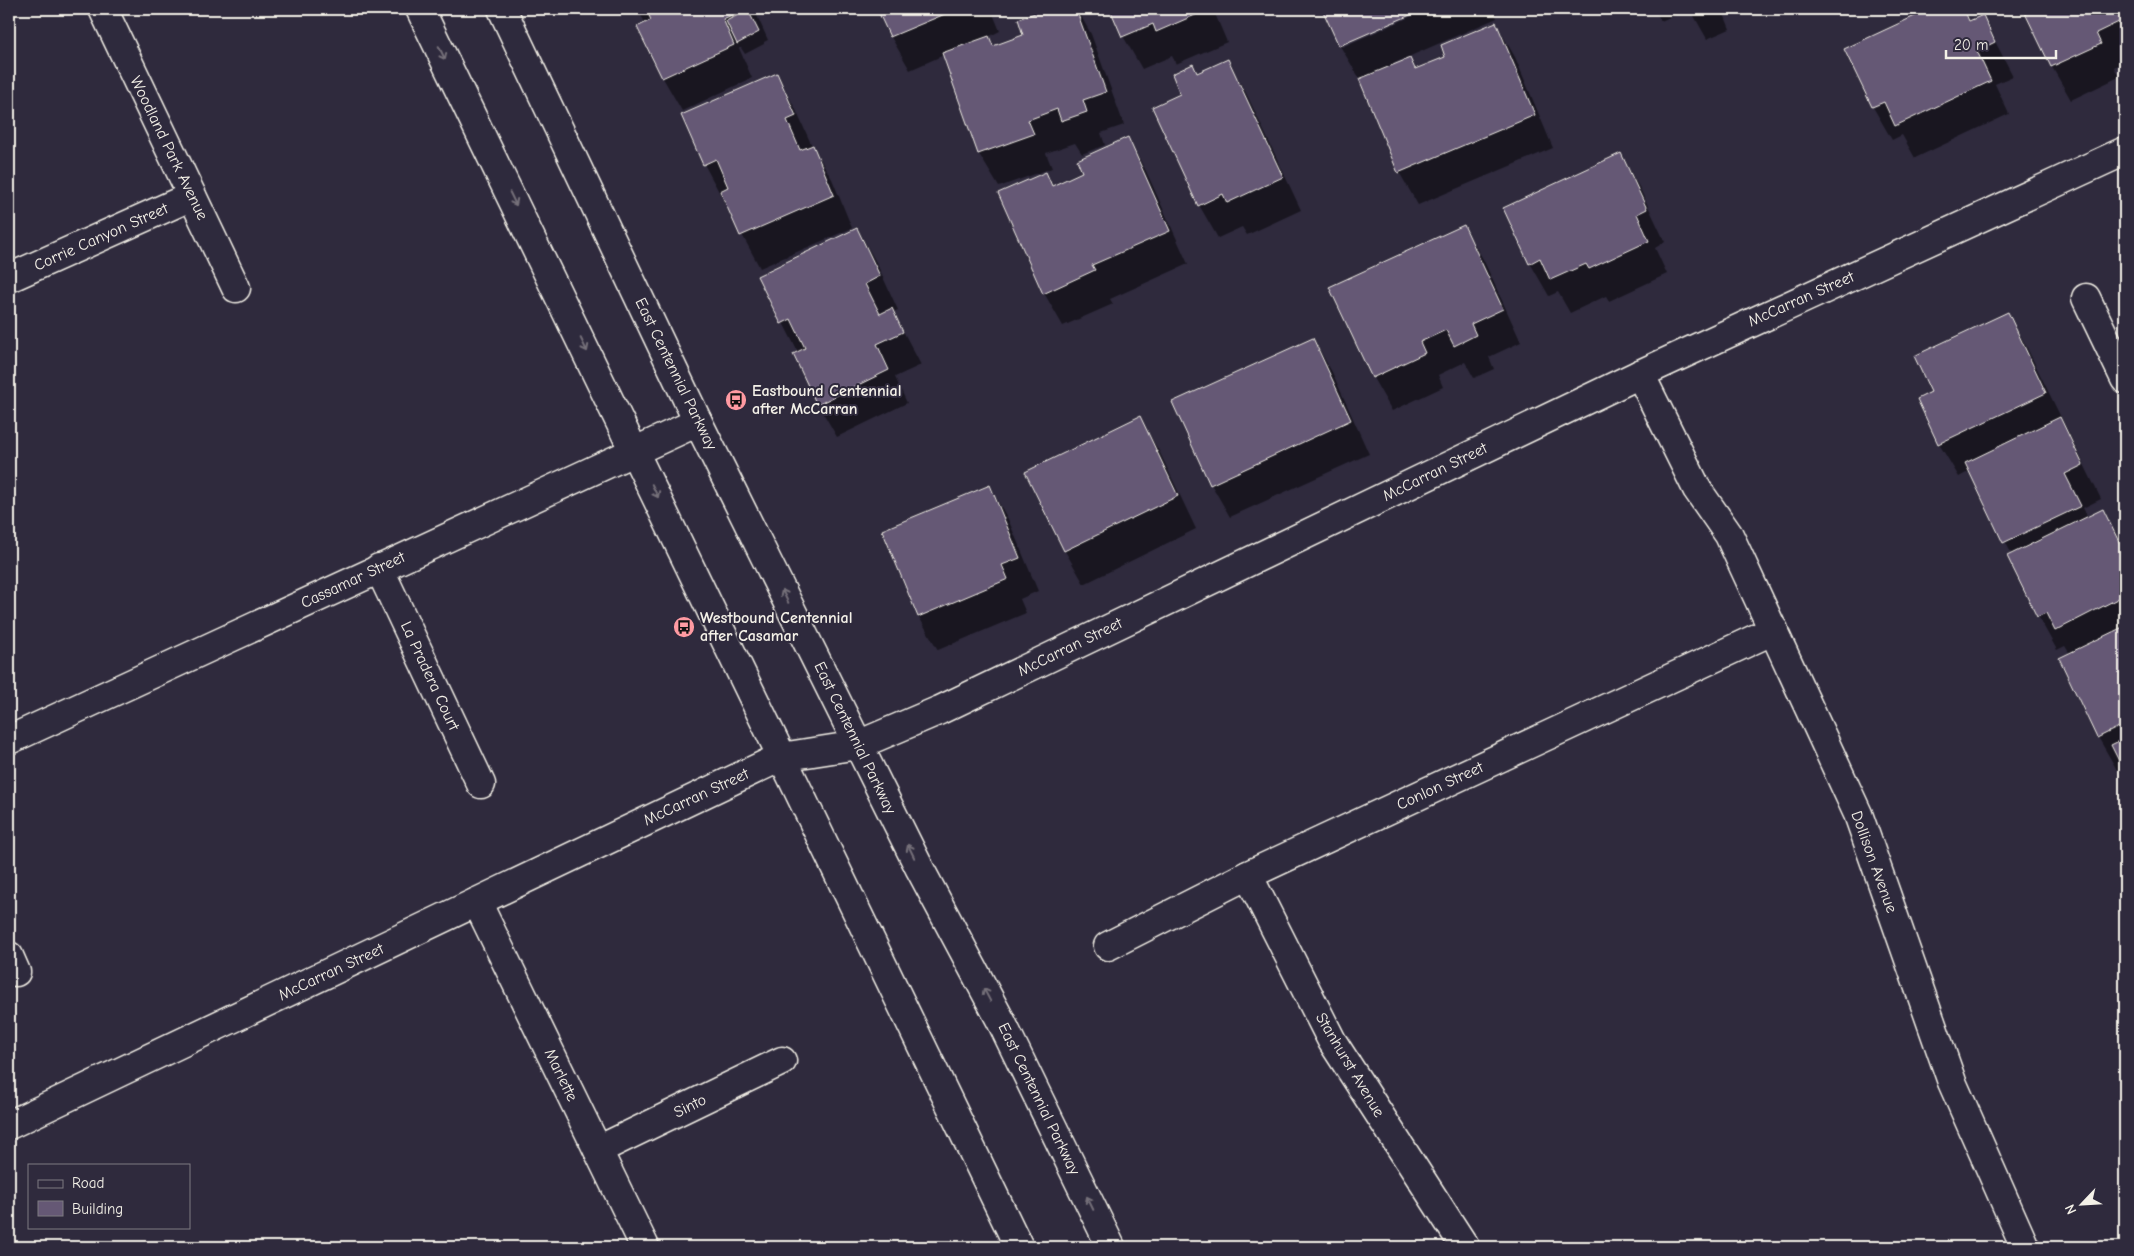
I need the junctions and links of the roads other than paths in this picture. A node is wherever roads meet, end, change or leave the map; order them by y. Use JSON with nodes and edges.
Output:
{"nodes":[{"id":1,"x":103,"y":9,"type":"edge"},
{"id":2,"x":420,"y":9,"type":"edge"},
{"id":3,"x":502,"y":9,"type":"edge"},
{"id":4,"x":2125,"y":151,"type":"edge"},
{"id":5,"x":192,"y":196,"type":"junction"},
{"id":6,"x":9,"y":278,"type":"edge"},
{"id":7,"x":236,"y":288,"type":"dead end"},
{"id":8,"x":2086,"y":298,"type":"dead end"},
{"id":9,"x":1640,"y":374,"type":"junction"},
{"id":10,"x":2125,"y":379,"type":"edge"},
{"id":11,"x":698,"y":422,"type":"junction"},
{"id":12,"x":636,"y":451,"type":"junction"},
{"id":13,"x":379,"y":568,"type":"junction"},
{"id":14,"x":1774,"y":630,"type":"junction"},
{"id":15,"x":9,"y":740,"type":"edge"},
{"id":16,"x":858,"y":745,"type":"junction"},
{"id":17,"x":781,"y":757,"type":"junction"},
{"id":18,"x":481,"y":784,"type":"dead end"},
{"id":19,"x":1248,"y":875,"type":"junction"},
{"id":20,"x":477,"y":902,"type":"junction"},
{"id":21,"x":1108,"y":946,"type":"dead end"},
{"id":22,"x":782,"y":1061,"type":"dead end"},
{"id":23,"x":9,"y":1125,"type":"edge"},
{"id":24,"x":598,"y":1150,"type":"junction"},
{"id":25,"x":646,"y":1247,"type":"edge"},
{"id":26,"x":1019,"y":1247,"type":"edge"},
{"id":27,"x":1111,"y":1247,"type":"edge"},
{"id":28,"x":1465,"y":1247,"type":"edge"},
{"id":29,"x":2026,"y":1247,"type":"edge"}],
"edges":[{"from":1,"to":5,"type":"street","name":"Woodland Park Avenue"},
{"from":2,"to":12,"type":"street","one_way":true},
{"from":3,"to":11,"type":"street","name":"East Centennial Parkway"},
{"from":4,"to":9,"type":"street","name":"McCarran Street"},
{"from":5,"to":6,"type":"street","name":"Corrie Canyon Street"},
{"from":5,"to":7,"type":"street","name":"Woodland Park Avenue"},
{"from":8,"to":10,"type":"street"},
{"from":9,"to":14,"type":"street","name":"Dollison Avenue"},
{"from":9,"to":16,"type":"street","name":"McCarran Street"},
{"from":11,"to":12,"type":"street","name":"Cassamar Street"},
{"from":16,"to":11,"type":"street","name":"East Centennial Parkway","one_way":true},
{"from":12,"to":13,"type":"street","name":"Cassamar Street"},
{"from":12,"to":17,"type":"street","one_way":true},
{"from":13,"to":15,"type":"street","name":"Cassamar Street"},
{"from":13,"to":18,"type":"street","name":"La Pradera Court"},
{"from":14,"to":19,"type":"street","name":"Conlon Street"},
{"from":14,"to":29,"type":"street","name":"Dollison Avenue"},
{"from":16,"to":17,"type":"street","name":"McCarran Street"},
{"from":27,"to":16,"type":"street","name":"East Centennial Parkway","one_way":true},
{"from":17,"to":20,"type":"street","name":"McCarran Street"},
{"from":17,"to":26,"type":"street"},
{"from":19,"to":21,"type":"street","name":"Conlon Street"},
{"from":19,"to":28,"type":"street","name":"Stanhurst Avenue"},
{"from":20,"to":23,"type":"street","name":"McCarran Street"},
{"from":20,"to":24,"type":"street","name":"Marlette"},
{"from":22,"to":24,"type":"street","name":"Sinto"},
{"from":24,"to":25,"type":"street","name":"Marlette"}]}
